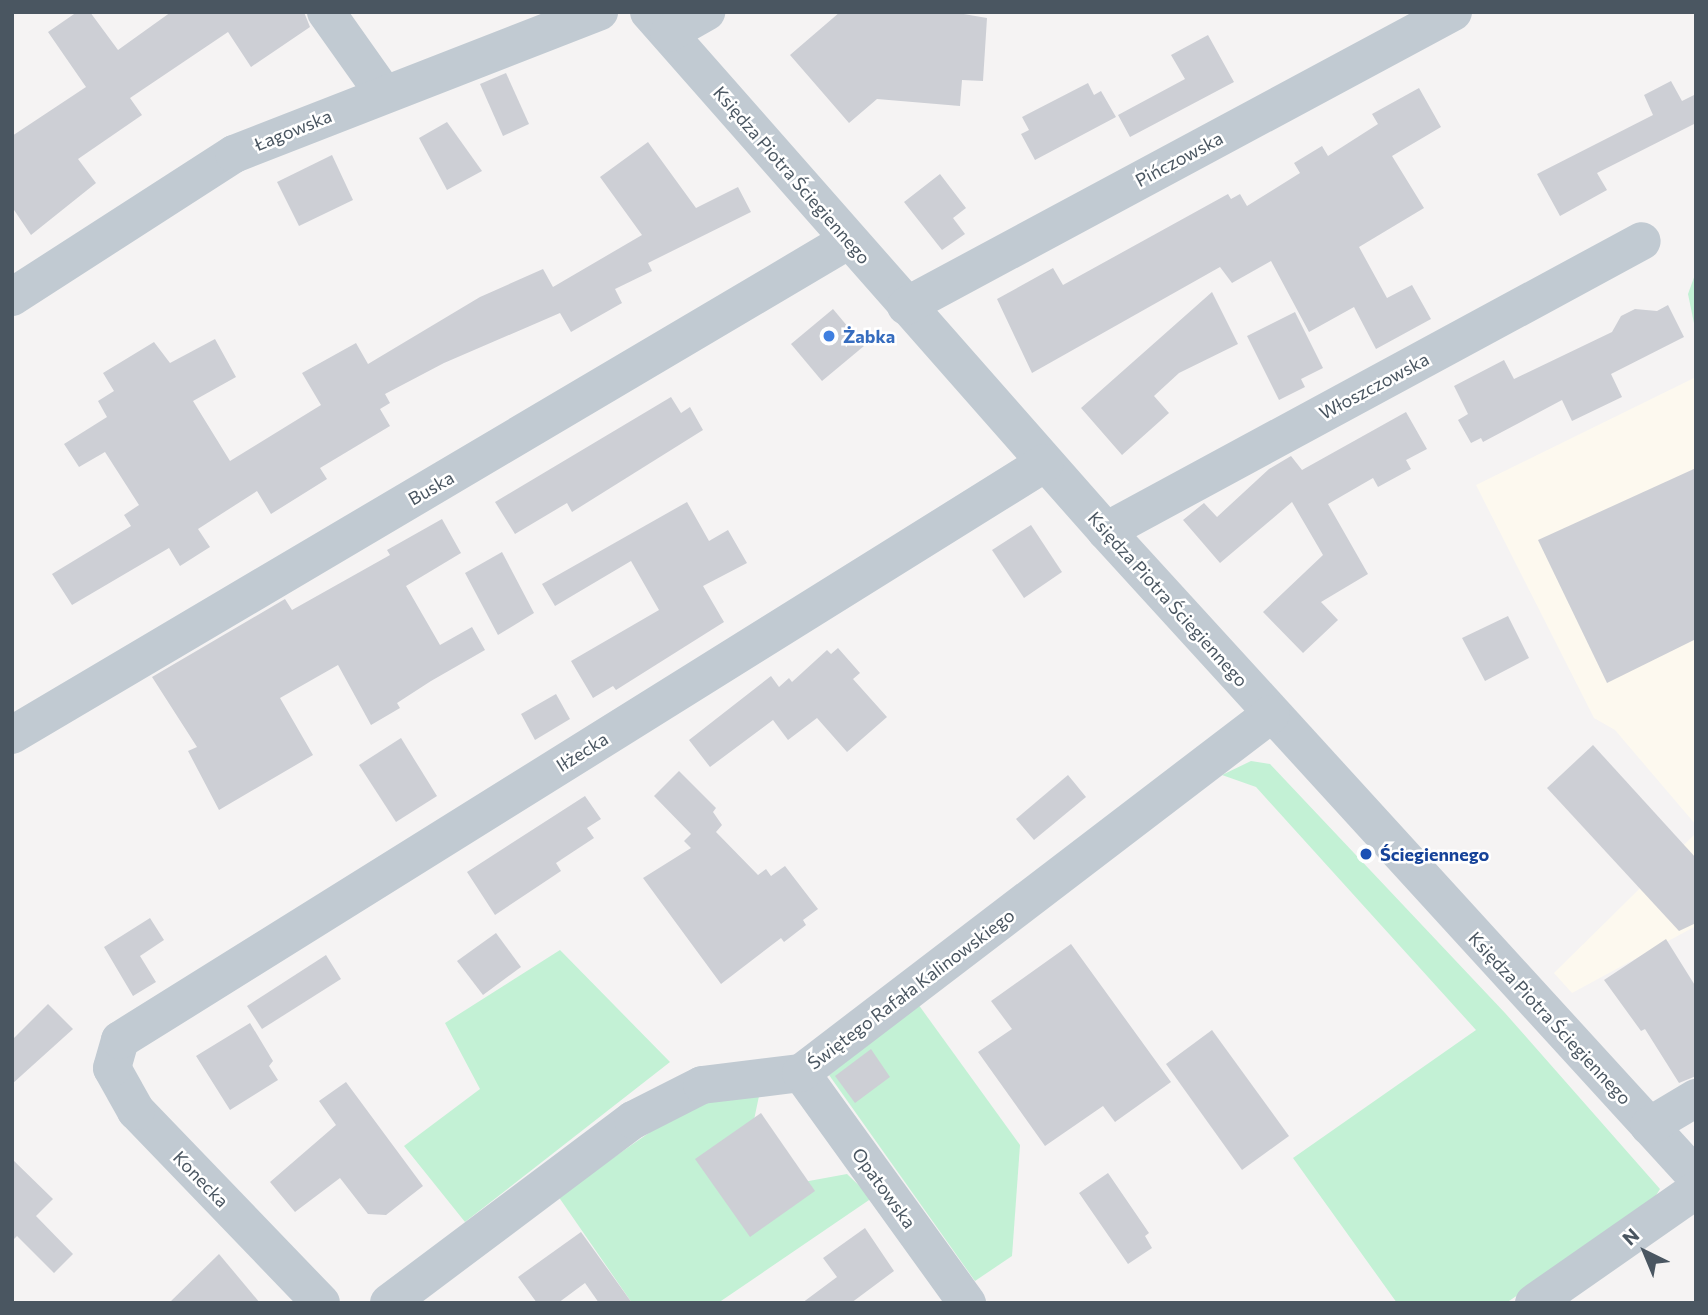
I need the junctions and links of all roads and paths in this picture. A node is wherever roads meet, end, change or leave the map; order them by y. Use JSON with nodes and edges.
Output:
{"nodes":[{"id":1,"x":326,"y":12,"type":"edge"},
{"id":2,"x":598,"y":12,"type":"edge"},
{"id":3,"x":706,"y":12,"type":"edge"},
{"id":4,"x":1453,"y":12,"type":"edge"},
{"id":5,"x":659,"y":22,"type":"edge"},
{"id":6,"x":384,"y":94,"type":"junction"},
{"id":7,"x":849,"y":240,"type":"junction"},
{"id":8,"x":1642,"y":241,"type":"dead end"},
{"id":9,"x":12,"y":297,"type":"edge"},
{"id":10,"x":906,"y":306,"type":"junction"},
{"id":11,"x":1045,"y":463,"type":"junction"},
{"id":12,"x":1106,"y":531,"type":"junction"},
{"id":13,"x":1271,"y":714,"type":"junction"},
{"id":14,"x":12,"y":735,"type":"edge"},
{"id":15,"x":120,"y":1040,"type":"joint"},
{"id":16,"x":801,"y":1073,"type":"junction"},
{"id":17,"x":1696,"y":1098,"type":"edge"},
{"id":18,"x":1649,"y":1126,"type":"junction"},
{"id":19,"x":1696,"y":1177,"type":"edge"},
{"id":20,"x":1696,"y":1190,"type":"edge"},
{"id":21,"x":321,"y":1303,"type":"edge"},
{"id":22,"x":389,"y":1303,"type":"edge"},
{"id":23,"x":967,"y":1303,"type":"edge"},
{"id":24,"x":1534,"y":1303,"type":"edge"}],
"edges":[{"from":1,"to":6,"type":"street"},
{"from":2,"to":6,"type":"street","name":"Łagowska"},
{"from":3,"to":5,"type":"street"},
{"from":4,"to":10,"type":"street","name":"Pińczowska"},
{"from":5,"to":7,"type":"street","name":"Księdza Piotra Ściegiennego"},
{"from":6,"to":9,"type":"street","name":"Łagowska"},
{"from":7,"to":10,"type":"street","name":"Księdza Piotra Ściegiennego"},
{"from":7,"to":14,"type":"street","name":"Buska"},
{"from":8,"to":12,"type":"street","name":"Włoszczowska"},
{"from":10,"to":11,"type":"street","name":"Księdza Piotra Ściegiennego"},
{"from":11,"to":12,"type":"street","name":"Księdza Piotra Ściegiennego"},
{"from":11,"to":15,"type":"street","name":"Iłżecka"},
{"from":12,"to":13,"type":"street","name":"Księdza Piotra Ściegiennego"},
{"from":13,"to":16,"type":"street","name":"Świętego Rafała Kalinowskiego"},
{"from":13,"to":18,"type":"street","name":"Księdza Piotra Ściegiennego"},
{"from":15,"to":21,"type":"street","name":"Konecka"},
{"from":16,"to":22,"type":"street","name":"Świętego Rafała Kalinowskiego"},
{"from":16,"to":23,"type":"street","name":"Opatowska"},
{"from":17,"to":18,"type":"street"},
{"from":18,"to":19,"type":"street","name":"Księdza Piotra Ściegiennego"},
{"from":20,"to":24,"type":"street"}]}
